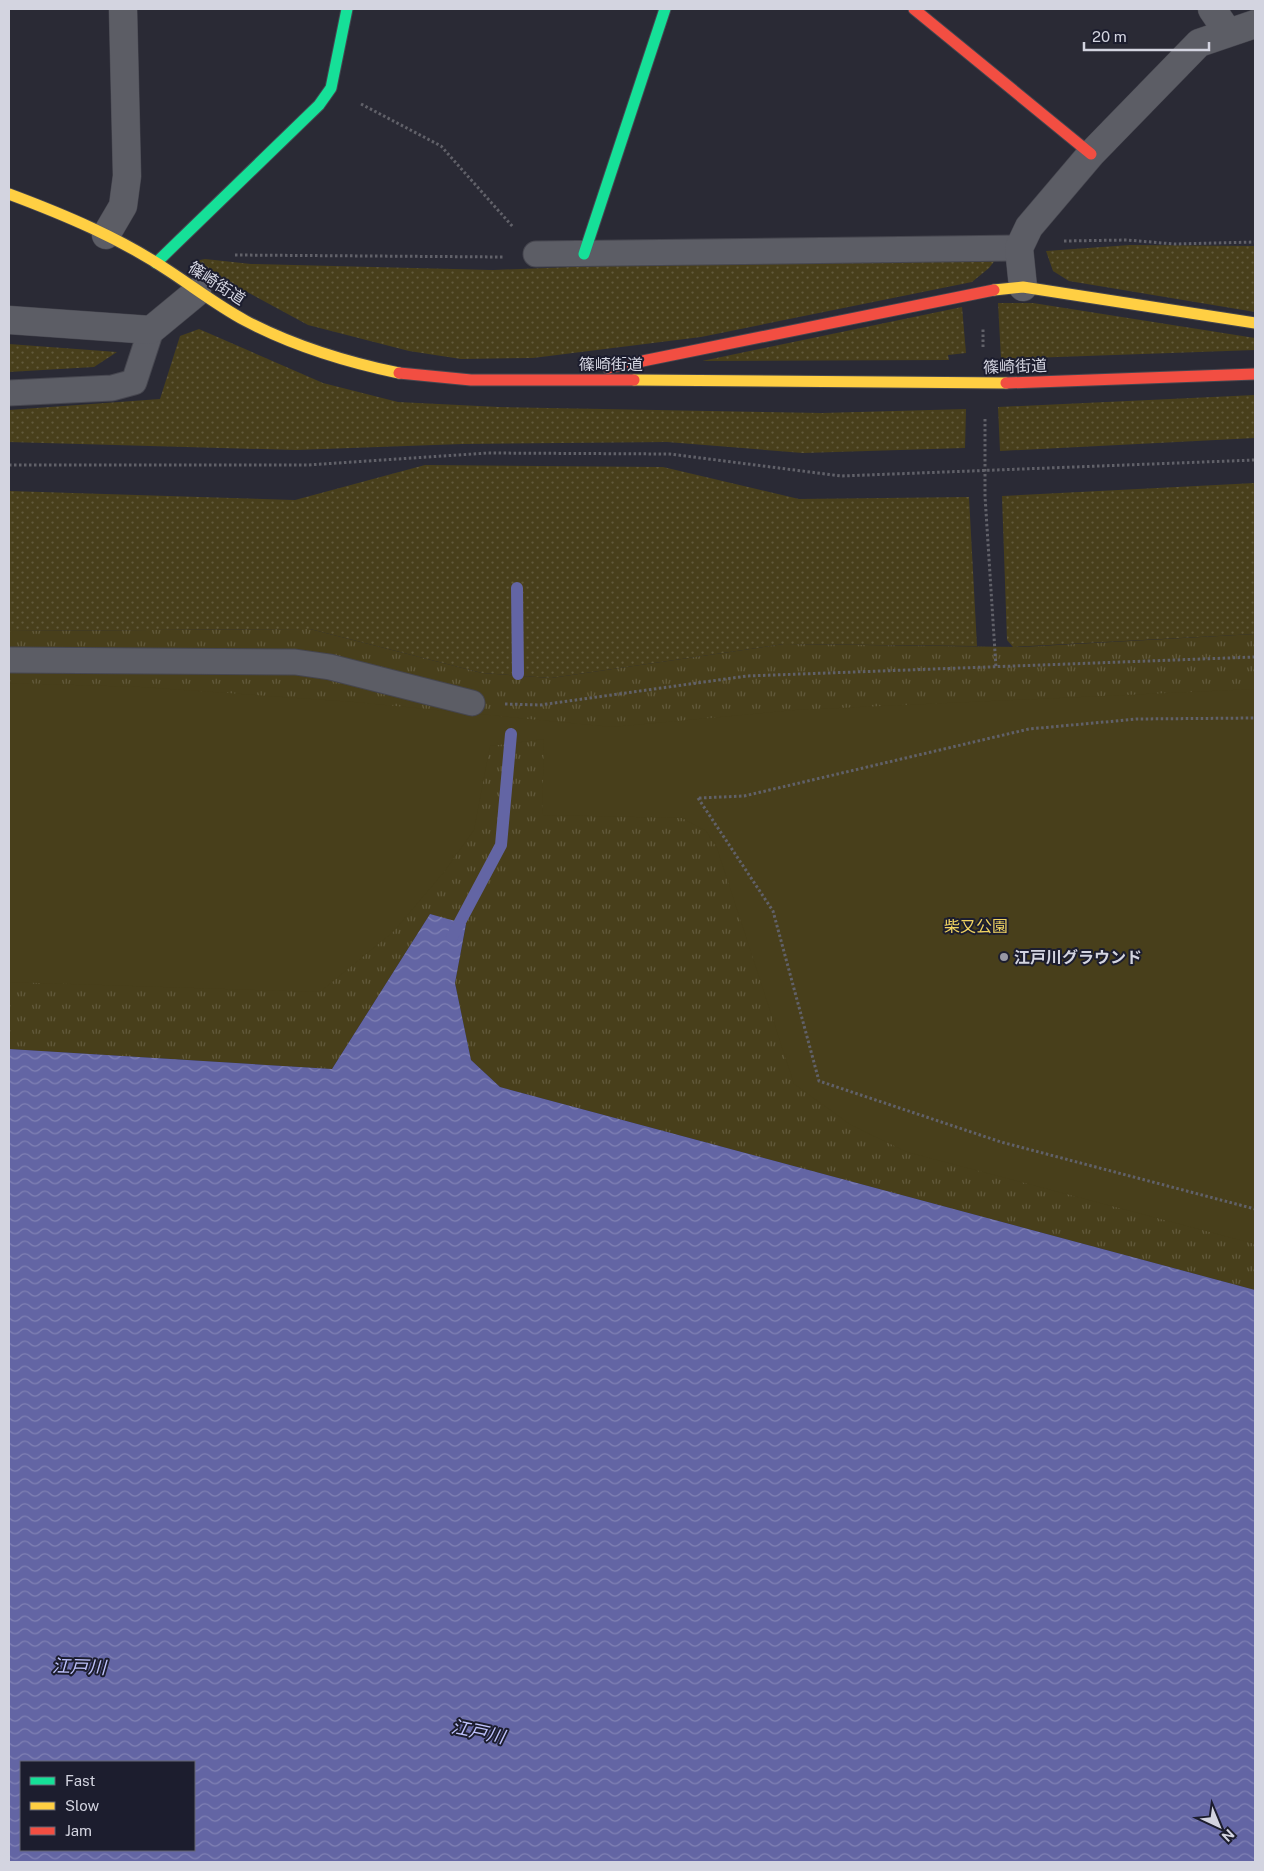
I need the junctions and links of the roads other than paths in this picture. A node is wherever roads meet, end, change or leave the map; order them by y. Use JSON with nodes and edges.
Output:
{"nodes":[{"id":1,"x":123,"y":9,"type":"edge"},
{"id":2,"x":348,"y":9,"type":"edge"},
{"id":3,"x":665,"y":9,"type":"edge"},
{"id":4,"x":914,"y":9,"type":"edge"},
{"id":5,"x":1212,"y":9,"type":"edge"},
{"id":6,"x":1255,"y":24,"type":"edge"},
{"id":7,"x":1227,"y":31,"type":"junction"},
{"id":8,"x":1091,"y":154,"type":"junction"},
{"id":9,"x":9,"y":194,"type":"edge"},
{"id":10,"x":106,"y":235,"type":"junction"},
{"id":11,"x":1019,"y":248,"type":"junction"},
{"id":12,"x":536,"y":254,"type":"road end"},
{"id":13,"x":584,"y":254,"type":"junction"},
{"id":14,"x":156,"y":263,"type":"junction"},
{"id":15,"x":1023,"y":287,"type":"junction"},
{"id":16,"x":198,"y":292,"type":"junction"},
{"id":17,"x":9,"y":320,"type":"edge"},
{"id":18,"x":1255,"y":323,"type":"edge"},
{"id":19,"x":151,"y":330,"type":"junction"},
{"id":20,"x":1255,"y":374,"type":"edge"},
{"id":21,"x":538,"y":381,"type":"junction"},
{"id":22,"x":9,"y":393,"type":"edge"},
{"id":23,"x":9,"y":660,"type":"edge"},
{"id":24,"x":472,"y":703,"type":"road end"}],
"edges":[{"from":1,"to":10,"type":"street"},
{"from":2,"to":14,"type":"street"},
{"from":3,"to":13,"type":"street"},
{"from":4,"to":8,"type":"street"},
{"from":5,"to":7,"type":"street"},
{"from":6,"to":7,"type":"street"},
{"from":7,"to":8,"type":"street"},
{"from":8,"to":11,"type":"street"},
{"from":9,"to":10,"type":"street","name":"篠崎街道"},
{"from":10,"to":14,"type":"street","name":"篠崎街道"},
{"from":11,"to":13,"type":"lane"},
{"from":11,"to":15,"type":"street"},
{"from":12,"to":13,"type":"lane"},
{"from":14,"to":16,"type":"street","name":"篠崎街道"},
{"from":15,"to":18,"type":"street"},
{"from":15,"to":21,"type":"street"},
{"from":16,"to":19,"type":"street"},
{"from":16,"to":21,"type":"street","name":"篠崎街道"},
{"from":17,"to":19,"type":"street"},
{"from":19,"to":22,"type":"lane"},
{"from":20,"to":21,"type":"street","name":"篠崎街道"},
{"from":23,"to":24,"type":"lane"}]}
